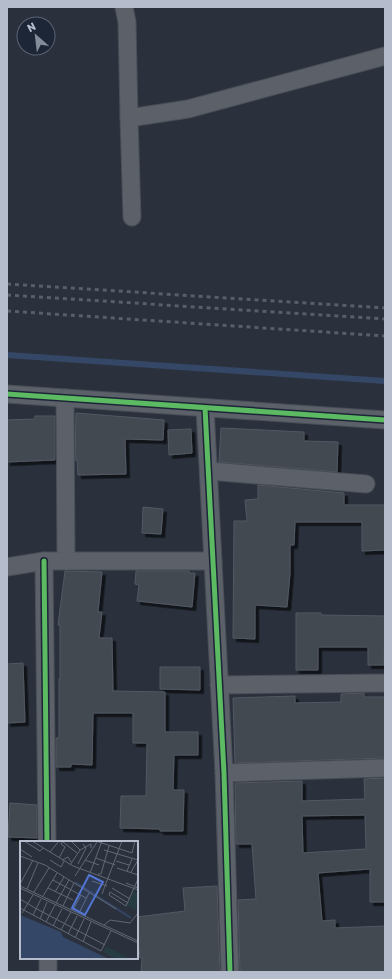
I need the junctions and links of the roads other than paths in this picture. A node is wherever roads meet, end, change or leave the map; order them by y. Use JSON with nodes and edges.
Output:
{"nodes":[{"id":1,"x":124,"y":7,"type":"edge"},
{"id":2,"x":385,"y":56,"type":"edge"},
{"id":3,"x":128,"y":118,"type":"junction"},
{"id":4,"x":132,"y":217,"type":"dead end"},
{"id":5,"x":7,"y":394,"type":"edge"},
{"id":6,"x":65,"y":398,"type":"junction"},
{"id":7,"x":205,"y":408,"type":"junction"},
{"id":8,"x":385,"y":420,"type":"edge"},
{"id":9,"x":209,"y":471,"type":"junction"},
{"id":10,"x":366,"y":484,"type":"dead end"},
{"id":11,"x":44,"y":561,"type":"junction"},
{"id":12,"x":66,"y":561,"type":"junction"},
{"id":13,"x":213,"y":561,"type":"junction"},
{"id":14,"x":7,"y":567,"type":"edge"},
{"id":15,"x":385,"y":683,"type":"edge"},
{"id":16,"x":219,"y":685,"type":"junction"},
{"id":17,"x":385,"y":768,"type":"edge"},
{"id":18,"x":224,"y":773,"type":"junction"},
{"id":19,"x":47,"y":841,"type":"edge"},
{"id":20,"x":48,"y":959,"type":"edge"},
{"id":21,"x":48,"y":972,"type":"edge"},
{"id":22,"x":230,"y":972,"type":"edge"}],
"edges":[{"from":1,"to":3,"type":"street"},
{"from":2,"to":3,"type":"street"},
{"from":3,"to":4,"type":"street"},
{"from":5,"to":6,"type":"street"},
{"from":6,"to":7,"type":"street"},
{"from":6,"to":12,"type":"street"},
{"from":7,"to":8,"type":"street"},
{"from":7,"to":9,"type":"street"},
{"from":9,"to":10,"type":"street"},
{"from":9,"to":13,"type":"street"},
{"from":11,"to":12,"type":"street"},
{"from":11,"to":14,"type":"street"},
{"from":11,"to":19,"type":"street"},
{"from":12,"to":13,"type":"street"},
{"from":13,"to":16,"type":"street"},
{"from":15,"to":16,"type":"street"},
{"from":16,"to":18,"type":"street"},
{"from":17,"to":18,"type":"street"},
{"from":18,"to":22,"type":"street"},
{"from":20,"to":21,"type":"street"}]}
